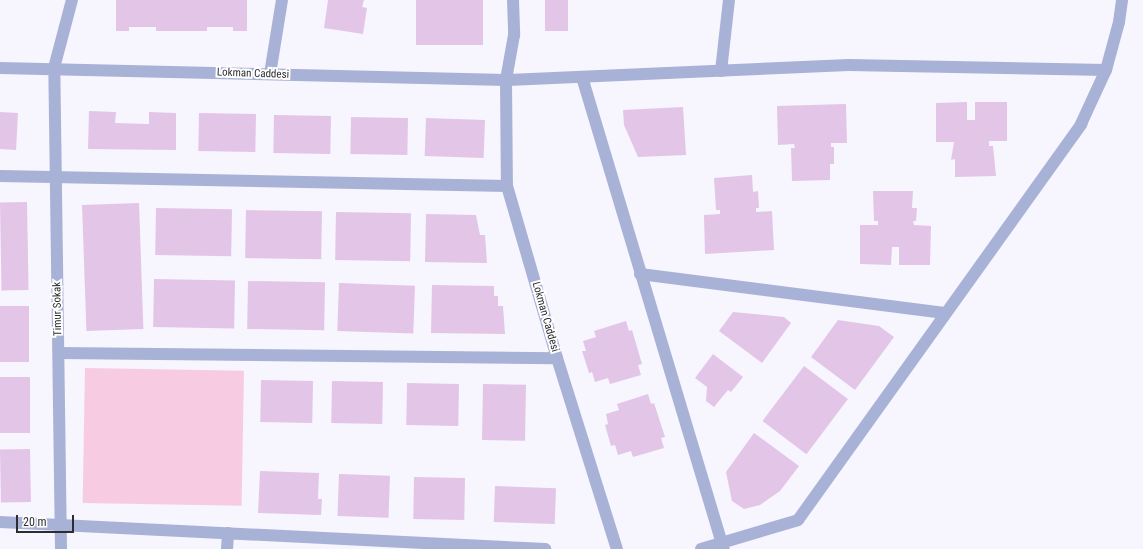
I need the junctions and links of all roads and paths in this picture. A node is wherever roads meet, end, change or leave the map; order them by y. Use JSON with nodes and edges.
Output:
{"nodes":[{"id":1,"x":72,"y":0,"type":"edge"},
{"id":2,"x":282,"y":0,"type":"edge"},
{"id":3,"x":513,"y":0,"type":"edge"},
{"id":4,"x":729,"y":0,"type":"edge"},
{"id":5,"x":1122,"y":0,"type":"edge"},
{"id":6,"x":0,"y":68,"type":"edge"},
{"id":7,"x":54,"y":68,"type":"junction"},
{"id":8,"x":1106,"y":70,"type":"junction"},
{"id":9,"x":721,"y":71,"type":"junction"},
{"id":10,"x":270,"y":74,"type":"junction"},
{"id":11,"x":582,"y":77,"type":"junction"},
{"id":12,"x":506,"y":80,"type":"junction"},
{"id":13,"x":0,"y":176,"type":"edge"},
{"id":14,"x":56,"y":177,"type":"junction"},
{"id":15,"x":507,"y":186,"type":"junction"},
{"id":16,"x":640,"y":274,"type":"junction"},
{"id":17,"x":945,"y":313,"type":"junction"},
{"id":18,"x":59,"y":353,"type":"junction"},
{"id":19,"x":557,"y":358,"type":"junction"},
{"id":20,"x":0,"y":522,"type":"edge"},
{"id":21,"x":62,"y":524,"type":"junction"},
{"id":22,"x":228,"y":533,"type":"junction"},
{"id":23,"x":402,"y":545,"type":"edge"},
{"id":24,"x":723,"y":546,"type":"edge"},
{"id":25,"x":61,"y":549,"type":"edge"},
{"id":26,"x":227,"y":549,"type":"edge"},
{"id":27,"x":545,"y":549,"type":"edge"},
{"id":28,"x":617,"y":549,"type":"edge"},
{"id":29,"x":701,"y":549,"type":"edge"}],
"edges":[{"from":1,"to":7,"type":"street","name":"Timur Sokak"},
{"from":2,"to":10,"type":"street"},
{"from":3,"to":12,"type":"street","name":"Lokman Caddesi"},
{"from":4,"to":9,"type":"street"},
{"from":5,"to":8,"type":"street"},
{"from":6,"to":7,"type":"street","name":"Lokman Caddesi"},
{"from":7,"to":10,"type":"street","name":"Lokman Caddesi"},
{"from":7,"to":14,"type":"street","name":"Timur Sokak"},
{"from":8,"to":9,"type":"street"},
{"from":8,"to":17,"type":"street"},
{"from":9,"to":11,"type":"street"},
{"from":10,"to":12,"type":"street","name":"Lokman Caddesi"},
{"from":11,"to":12,"type":"street"},
{"from":11,"to":16,"type":"street"},
{"from":12,"to":15,"type":"street","name":"Lokman Caddesi"},
{"from":13,"to":14,"type":"street"},
{"from":14,"to":15,"type":"street"},
{"from":14,"to":18,"type":"street","name":"Timur Sokak"},
{"from":15,"to":19,"type":"street","name":"Lokman Caddesi"},
{"from":16,"to":17,"type":"street"},
{"from":16,"to":24,"type":"street"},
{"from":17,"to":24,"type":"street"},
{"from":18,"to":19,"type":"street"},
{"from":18,"to":21,"type":"street","name":"Timur Sokak"},
{"from":19,"to":28,"type":"street","name":"Lokman Caddesi"},
{"from":20,"to":21,"type":"street"},
{"from":21,"to":22,"type":"street"},
{"from":21,"to":25,"type":"street","name":"Timur Sokak"},
{"from":22,"to":23,"type":"street"},
{"from":22,"to":26,"type":"street"},
{"from":23,"to":27,"type":"street"},
{"from":24,"to":29,"type":"street"}]}
